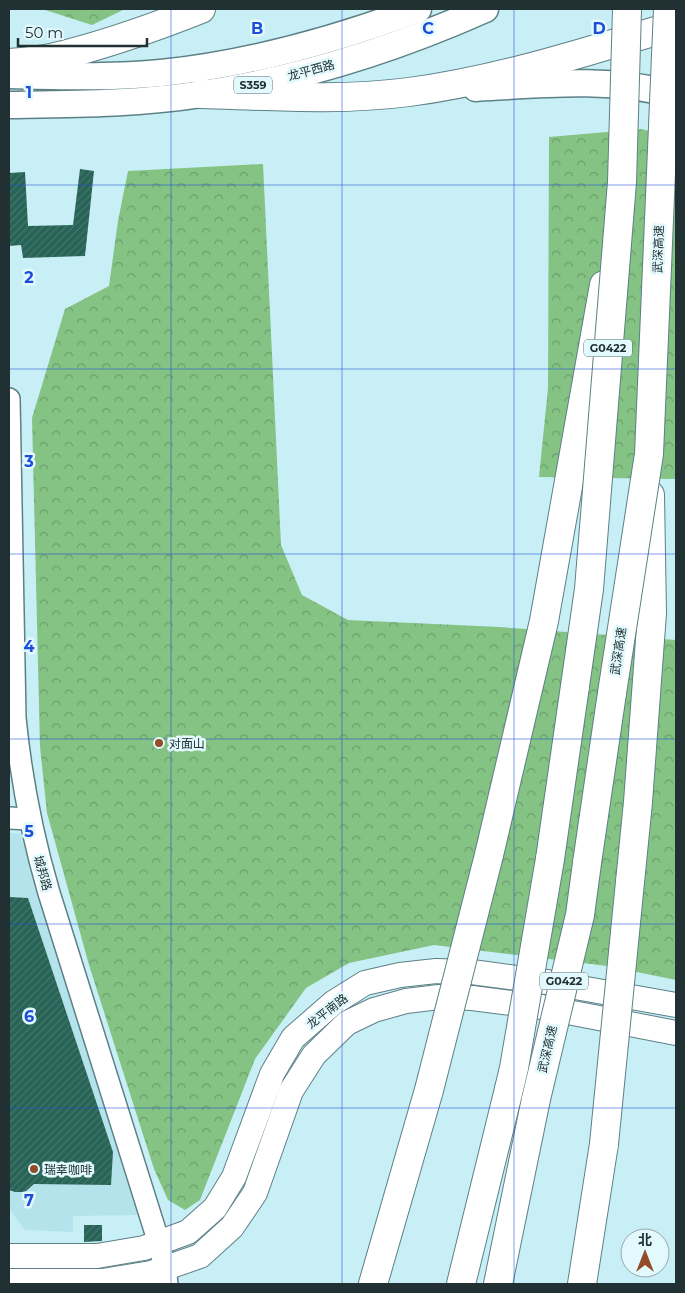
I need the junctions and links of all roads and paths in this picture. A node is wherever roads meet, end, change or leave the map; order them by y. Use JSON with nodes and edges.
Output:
{"nodes":[{"id":1,"x":201,"y":9,"type":"edge"},
{"id":2,"x":418,"y":9,"type":"edge"},
{"id":3,"x":485,"y":9,"type":"edge"},
{"id":4,"x":627,"y":9,"type":"edge"},
{"id":5,"x":668,"y":9,"type":"edge"},
{"id":6,"x":676,"y":25,"type":"edge"},
{"id":7,"x":9,"y":63,"type":"edge"},
{"id":8,"x":9,"y":75,"type":"edge"},
{"id":9,"x":408,"y":92,"type":"junction"},
{"id":10,"x":201,"y":94,"type":"junction"},
{"id":11,"x":676,"y":95,"type":"edge"},
{"id":12,"x":9,"y":105,"type":"edge"},
{"id":13,"x":622,"y":182,"type":"junction"},
{"id":14,"x":9,"y":399,"type":"edge"},
{"id":15,"x":650,"y":454,"type":"junction"},
{"id":16,"x":19,"y":818,"type":"edge"},
{"id":17,"x":676,"y":1005,"type":"edge"},
{"id":18,"x":676,"y":1033,"type":"edge"},
{"id":19,"x":158,"y":1243,"type":"junction"},
{"id":20,"x":9,"y":1256,"type":"edge"},
{"id":21,"x":166,"y":1276,"type":"edge"},
{"id":22,"x":9,"y":1281,"type":"edge"},
{"id":23,"x":373,"y":1284,"type":"edge"},
{"id":24,"x":461,"y":1284,"type":"edge"},
{"id":25,"x":498,"y":1284,"type":"edge"},
{"id":26,"x":582,"y":1284,"type":"edge"}],
"edges":[{"from":1,"to":7,"type":"highway"},
{"from":2,"to":8,"type":"main road","name":"龙平西路","number":"S359"},
{"from":3,"to":10,"type":"main road","name":"龙平西路","number":"S359"},
{"from":4,"to":13,"type":"highway","number":"G0422","bridge":true},
{"from":5,"to":15,"type":"highway","name":"武深高速","number":"G0422","bridge":true},
{"from":6,"to":9,"type":"highway"},
{"from":9,"to":10,"type":"highway"},
{"from":9,"to":11,"type":"main road"},
{"from":10,"to":12,"type":"main road","name":"龙平西路","number":"S359"},
{"from":13,"to":23,"type":"highway","bridge":true},
{"from":13,"to":24,"type":"highway","number":"G0422","bridge":true},
{"from":14,"to":16,"type":"street","name":"城邦路"},
{"from":15,"to":25,"type":"highway","name":"武深高速","number":"G0422","bridge":true},
{"from":15,"to":26,"type":"highway","bridge":true},
{"from":16,"to":19,"type":"street","name":"城邦路"},
{"from":17,"to":19,"type":"main road","name":"龙平南路"},
{"from":18,"to":21,"type":"main road","name":"龙平南路"},
{"from":19,"to":20,"type":"main road","name":"龙平南路"},
{"from":19,"to":21,"type":"street","name":"城邦路"},
{"from":21,"to":22,"type":"main road","name":"龙平南路"}]}
